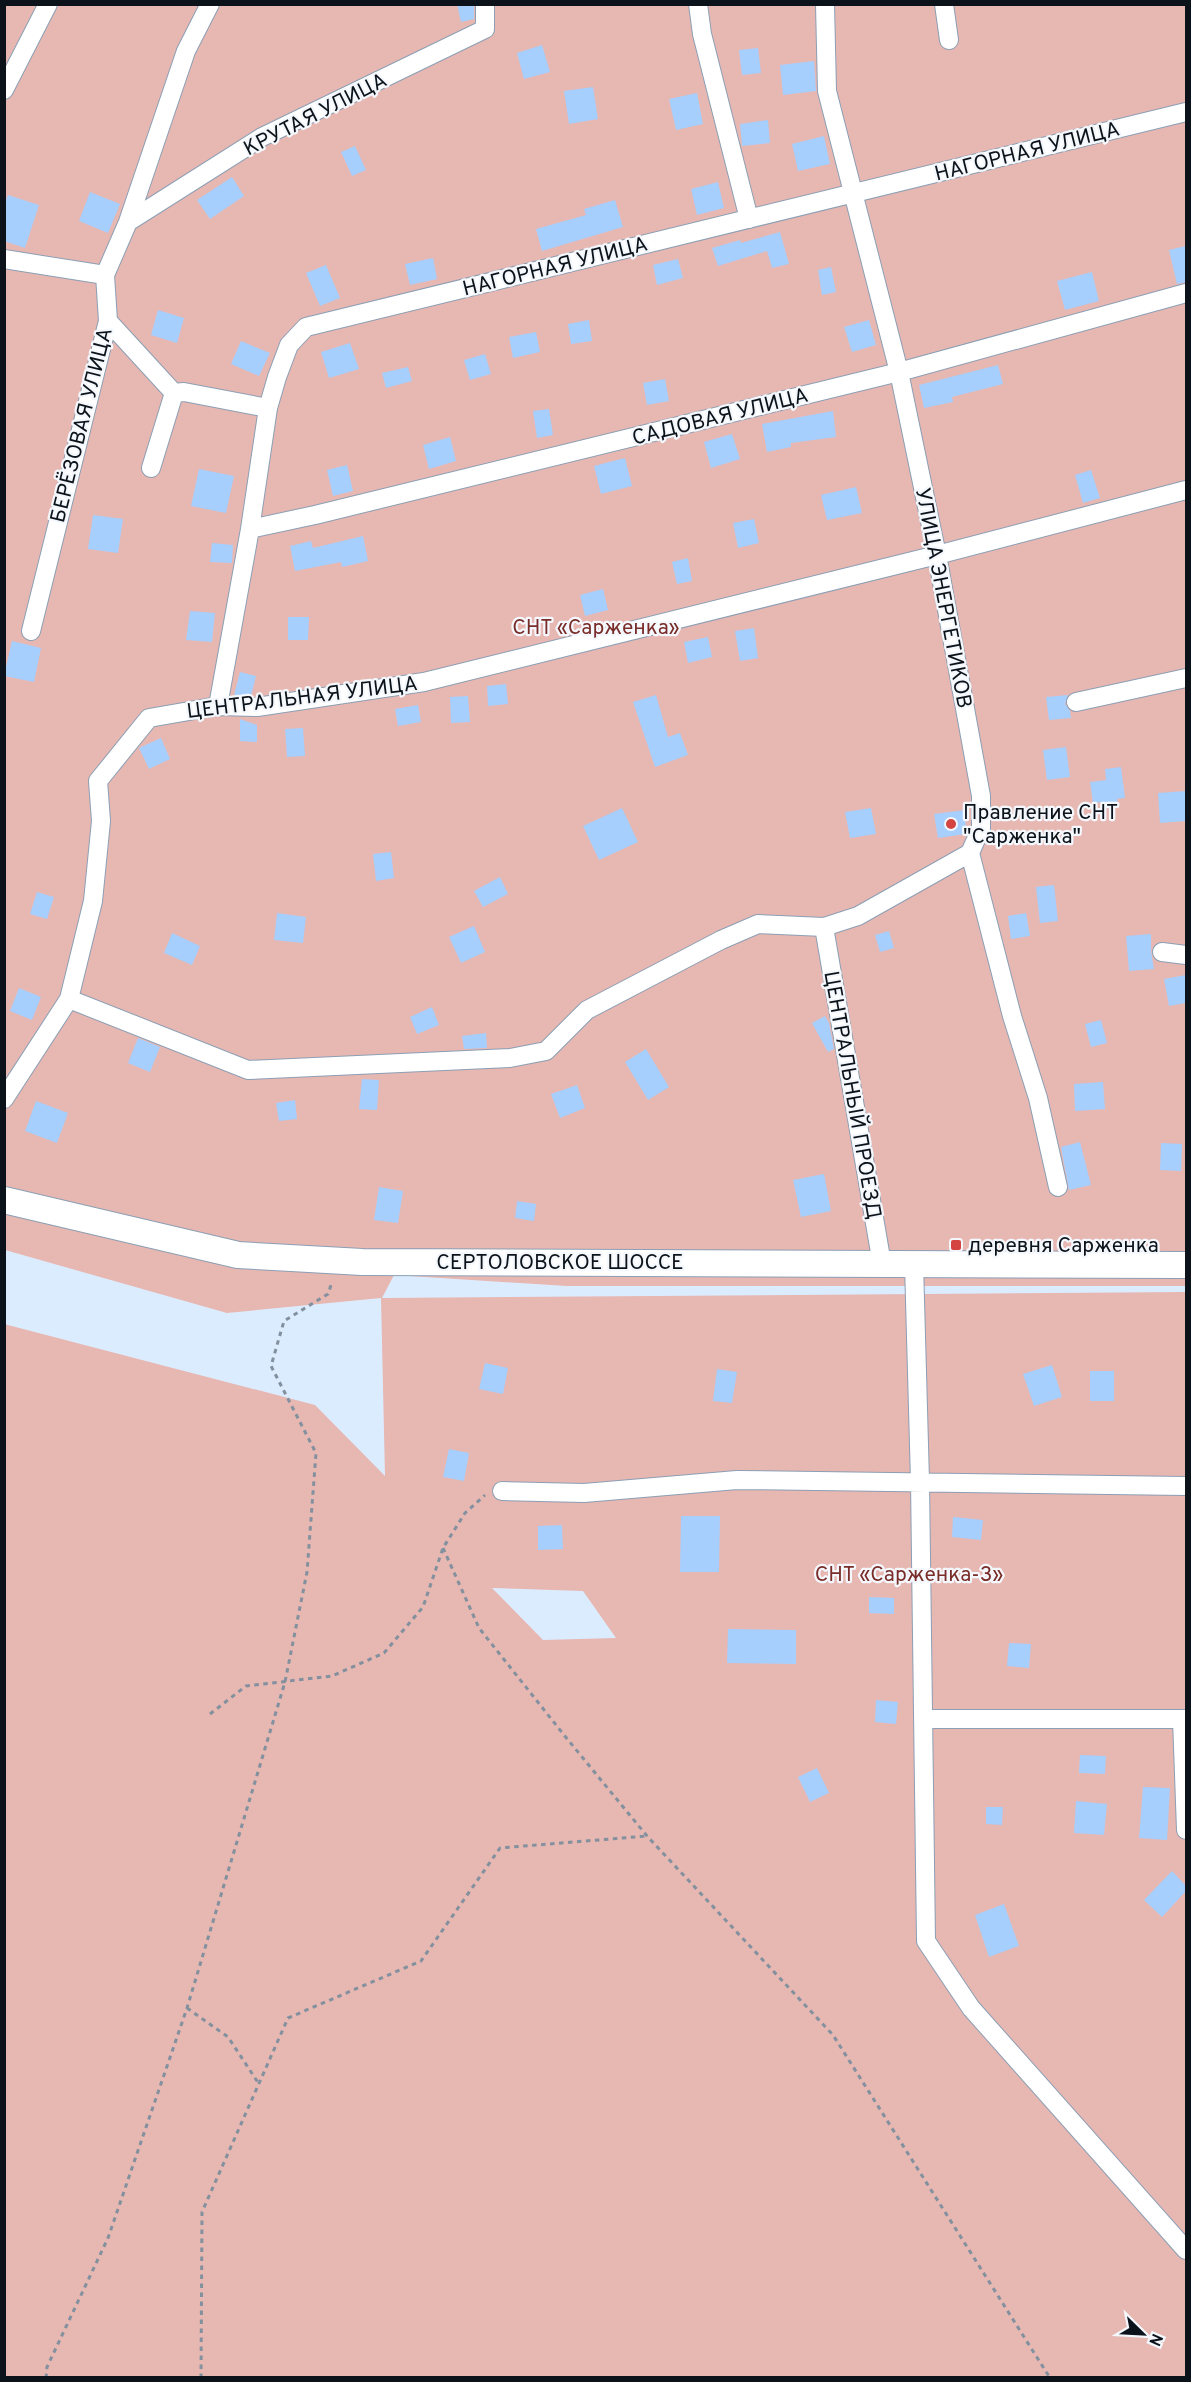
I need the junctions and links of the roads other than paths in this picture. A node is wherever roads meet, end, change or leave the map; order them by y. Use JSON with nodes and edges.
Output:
{"nodes":[{"id":1,"x":48,"y":4,"type":"edge"},
{"id":2,"x":210,"y":4,"type":"edge"},
{"id":3,"x":485,"y":4,"type":"edge"},
{"id":4,"x":698,"y":4,"type":"edge"},
{"id":5,"x":825,"y":4,"type":"edge"},
{"id":6,"x":944,"y":4,"type":"edge"},
{"id":7,"x":949,"y":40,"type":"dead end"},
{"id":8,"x":4,"y":90,"type":"edge"},
{"id":9,"x":1186,"y":112,"type":"edge"},
{"id":10,"x":852,"y":193,"type":"junction"},
{"id":11,"x":749,"y":219,"type":"junction"},
{"id":12,"x":128,"y":222,"type":"junction"},
{"id":13,"x":4,"y":259,"type":"edge"},
{"id":14,"x":105,"y":275,"type":"junction"},
{"id":15,"x":1186,"y":292,"type":"edge"},
{"id":16,"x":108,"y":321,"type":"junction"},
{"id":17,"x":899,"y":372,"type":"junction"},
{"id":18,"x":174,"y":393,"type":"junction"},
{"id":19,"x":268,"y":408,"type":"junction"},
{"id":20,"x":151,"y":468,"type":"dead end"},
{"id":21,"x":1186,"y":490,"type":"edge"},
{"id":22,"x":250,"y":529,"type":"junction"},
{"id":23,"x":937,"y":555,"type":"junction"},
{"id":24,"x":31,"y":631,"type":"dead end"},
{"id":25,"x":1186,"y":678,"type":"edge"},
{"id":26,"x":1076,"y":702,"type":"dead end"},
{"id":27,"x":218,"y":706,"type":"junction"},
{"id":28,"x":970,"y":853,"type":"junction"},
{"id":29,"x":824,"y":927,"type":"junction"},
{"id":30,"x":1162,"y":952,"type":"dead end"},
{"id":31,"x":1186,"y":955,"type":"edge"},
{"id":32,"x":69,"y":999,"type":"junction"},
{"id":33,"x":4,"y":1100,"type":"edge"},
{"id":34,"x":1058,"y":1188,"type":"dead end"},
{"id":35,"x":4,"y":1200,"type":"edge"},
{"id":36,"x":882,"y":1264,"type":"junction"},
{"id":37,"x":914,"y":1264,"type":"junction"},
{"id":38,"x":1186,"y":1265,"type":"edge"},
{"id":39,"x":920,"y":1481,"type":"junction"},
{"id":40,"x":1186,"y":1486,"type":"edge"},
{"id":41,"x":502,"y":1491,"type":"road end"},
{"id":42,"x":925,"y":1719,"type":"junction"},
{"id":43,"x":1184,"y":1719,"type":"edge"},
{"id":44,"x":1186,"y":1830,"type":"edge"},
{"id":45,"x":1186,"y":2250,"type":"edge"}],
"edges":[{"from":1,"to":8,"type":"street"},
{"from":2,"to":12,"type":"street","name":"БЕРЁЗОВАЯ УЛИЦА"},
{"from":3,"to":12,"type":"street","name":"КРУТАЯ УЛИЦА"},
{"from":4,"to":11,"type":"street"},
{"from":5,"to":10,"type":"street","name":"УЛИЦА ЭНЕРГЕТИКОВ"},
{"from":6,"to":7,"type":"street"},
{"from":9,"to":10,"type":"street","name":"НАГОРНАЯ УЛИЦА"},
{"from":10,"to":11,"type":"street","name":"НАГОРНАЯ УЛИЦА"},
{"from":10,"to":17,"type":"street","name":"УЛИЦА ЭНЕРГЕТИКОВ"},
{"from":11,"to":19,"type":"street","name":"НАГОРНАЯ УЛИЦА"},
{"from":12,"to":14,"type":"street","name":"БЕРЁЗОВАЯ УЛИЦА"},
{"from":13,"to":14,"type":"street"},
{"from":14,"to":16,"type":"street","name":"БЕРЁЗОВАЯ УЛИЦА"},
{"from":15,"to":17,"type":"street","name":"САДОВАЯ УЛИЦА"},
{"from":16,"to":18,"type":"street"},
{"from":16,"to":24,"type":"street","name":"БЕРЁЗОВАЯ УЛИЦА"},
{"from":17,"to":22,"type":"street","name":"САДОВАЯ УЛИЦА"},
{"from":17,"to":23,"type":"street","name":"УЛИЦА ЭНЕРГЕТИКОВ"},
{"from":18,"to":19,"type":"street"},
{"from":18,"to":20,"type":"street"},
{"from":19,"to":22,"type":"street","name":"НАГОРНАЯ УЛИЦА"},
{"from":21,"to":23,"type":"street","name":"ЦЕНТРАЛЬНАЯ УЛИЦА"},
{"from":22,"to":27,"type":"street","name":"НАГОРНАЯ УЛИЦА"},
{"from":23,"to":27,"type":"street","name":"ЦЕНТРАЛЬНАЯ УЛИЦА"},
{"from":23,"to":28,"type":"street","name":"УЛИЦА ЭНЕРГЕТИКОВ"},
{"from":25,"to":26,"type":"street"},
{"from":27,"to":32,"type":"street","name":"ЦЕНТРАЛЬНАЯ УЛИЦА"},
{"from":28,"to":29,"type":"street"},
{"from":28,"to":34,"type":"street"},
{"from":29,"to":32,"type":"street"},
{"from":29,"to":36,"type":"street","name":"ЦЕНТРАЛЬНЫЙ ПРОЕЗД"},
{"from":30,"to":31,"type":"street"},
{"from":32,"to":33,"type":"street"},
{"from":35,"to":36,"type":"main road","name":"СЕРТОЛОВСКОЕ ШОССЕ"},
{"from":36,"to":37,"type":"main road","name":"СЕРТОЛОВСКОЕ ШОССЕ"},
{"from":37,"to":38,"type":"main road","name":"СЕРТОЛОВСКОЕ ШОССЕ"},
{"from":37,"to":39,"type":"street"},
{"from":39,"to":40,"type":"street"},
{"from":39,"to":41,"type":"street"},
{"from":39,"to":42,"type":"street"},
{"from":42,"to":43,"type":"street"},
{"from":42,"to":45,"type":"street"},
{"from":43,"to":44,"type":"street"}]}
